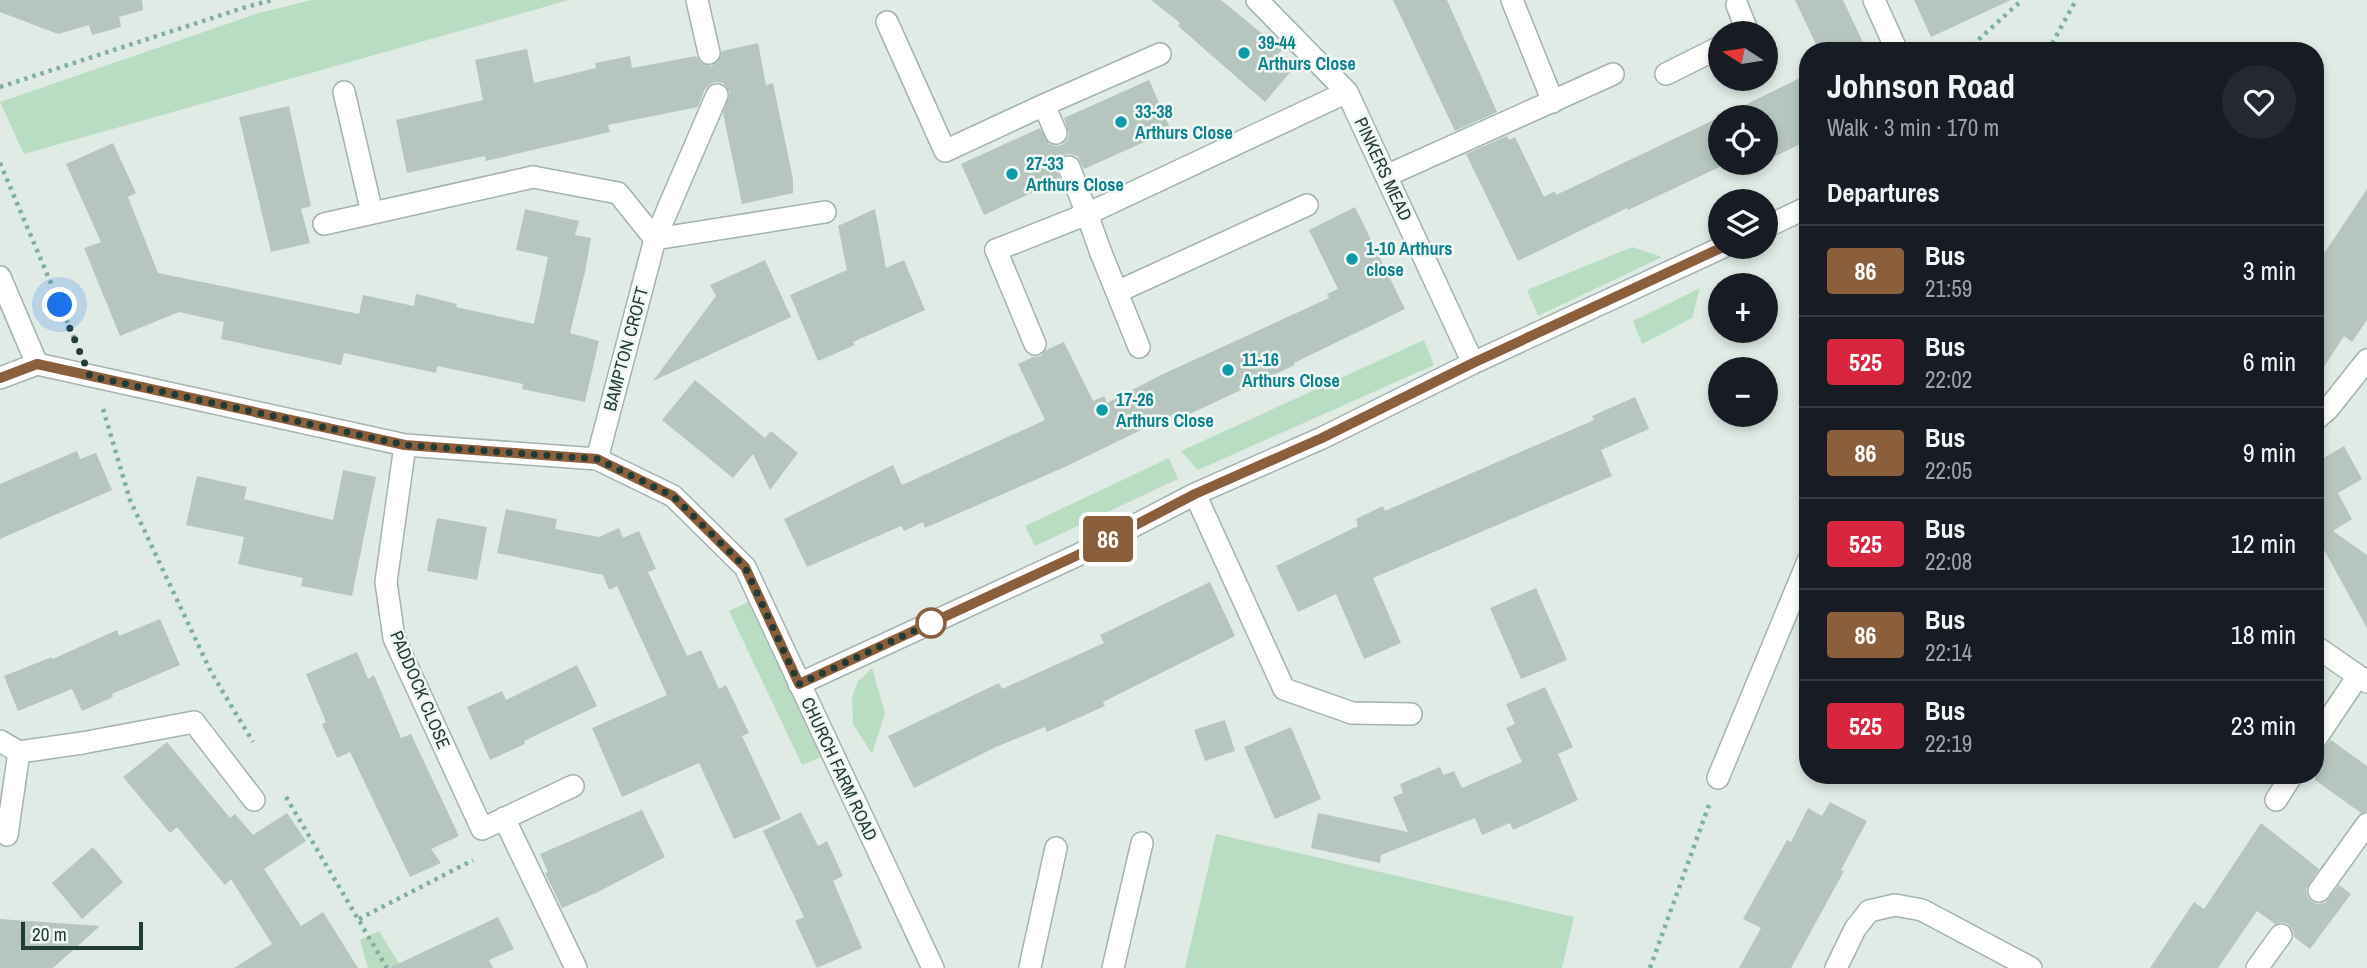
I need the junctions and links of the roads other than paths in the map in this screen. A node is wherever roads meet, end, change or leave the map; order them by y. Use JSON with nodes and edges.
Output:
{"nodes":[{"id":1,"x":697,"y":0,"type":"edge"},
{"id":2,"x":1257,"y":0,"type":"edge"},
{"id":3,"x":1512,"y":0,"type":"edge"},
{"id":4,"x":1874,"y":0,"type":"edge"},
{"id":5,"x":1737,"y":5,"type":"dead end"},
{"id":6,"x":1743,"y":21,"type":"edge"},
{"id":7,"x":887,"y":22,"type":"dead end"},
{"id":8,"x":1893,"y":42,"type":"edge"},
{"id":9,"x":709,"y":53,"type":"dead end"},
{"id":10,"x":1708,"y":53,"type":"edge"},
{"id":11,"x":1160,"y":54,"type":"dead end"},
{"id":12,"x":1614,"y":74,"type":"dead end"},
{"id":13,"x":1667,"y":74,"type":"dead end"},
{"id":14,"x":344,"y":92,"type":"dead end"},
{"id":15,"x":1347,"y":92,"type":"junction"},
{"id":16,"x":718,"y":95,"type":"dead end"},
{"id":17,"x":1553,"y":102,"type":"junction"},
{"id":18,"x":1044,"y":105,"type":"junction"},
{"id":19,"x":1056,"y":133,"type":"dead end"},
{"id":20,"x":1069,"y":167,"type":"dead end"},
{"id":21,"x":1386,"y":176,"type":"junction"},
{"id":22,"x":1307,"y":205,"type":"dead end"},
{"id":23,"x":1799,"y":211,"type":"edge"},
{"id":24,"x":825,"y":212,"type":"dead end"},
{"id":25,"x":372,"y":213,"type":"junction"},
{"id":26,"x":1087,"y":214,"type":"junction"},
{"id":27,"x":1778,"y":221,"type":"edge"},
{"id":28,"x":324,"y":223,"type":"dead end"},
{"id":29,"x":655,"y":239,"type":"junction"},
{"id":30,"x":1708,"y":254,"type":"edge"},
{"id":31,"x":0,"y":277,"type":"edge"},
{"id":32,"x":1117,"y":292,"type":"junction"},
{"id":33,"x":1035,"y":344,"type":"dead end"},
{"id":34,"x":1139,"y":347,"type":"dead end"},
{"id":35,"x":2367,"y":360,"type":"edge"},
{"id":36,"x":1473,"y":363,"type":"junction"},
{"id":37,"x":37,"y":364,"type":"junction"},
{"id":38,"x":0,"y":378,"type":"edge"},
{"id":39,"x":2324,"y":412,"type":"edge"},
{"id":40,"x":405,"y":445,"type":"junction"},
{"id":41,"x":597,"y":459,"type":"junction"},
{"id":42,"x":1195,"y":494,"type":"junction"},
{"id":43,"x":1799,"y":583,"type":"edge"},
{"id":44,"x":2324,"y":652,"type":"edge"},
{"id":45,"x":2362,"y":679,"type":"edge"},
{"id":46,"x":799,"y":684,"type":"junction"},
{"id":47,"x":1410,"y":714,"type":"dead end"},
{"id":48,"x":2324,"y":728,"type":"edge"},
{"id":49,"x":0,"y":741,"type":"edge"},
{"id":50,"x":19,"y":752,"type":"junction"},
{"id":51,"x":1718,"y":778,"type":"road end"},
{"id":52,"x":2286,"y":784,"type":"edge"},
{"id":53,"x":573,"y":786,"type":"dead end"},
{"id":54,"x":254,"y":800,"type":"dead end"},
{"id":55,"x":2276,"y":800,"type":"dead end"},
{"id":56,"x":504,"y":818,"type":"junction"},
{"id":57,"x":2367,"y":824,"type":"edge"},
{"id":58,"x":8,"y":835,"type":"dead end"},
{"id":59,"x":1142,"y":843,"type":"dead end"},
{"id":60,"x":1056,"y":848,"type":"dead end"},
{"id":61,"x":2319,"y":891,"type":"dead end"},
{"id":62,"x":2281,"y":935,"type":"dead end"},
{"id":63,"x":576,"y":968,"type":"edge"},
{"id":64,"x":933,"y":968,"type":"edge"},
{"id":65,"x":1031,"y":968,"type":"edge"},
{"id":66,"x":1113,"y":968,"type":"edge"},
{"id":67,"x":1836,"y":968,"type":"edge"},
{"id":68,"x":2031,"y":968,"type":"edge"},
{"id":69,"x":2257,"y":968,"type":"edge"}],
"edges":[{"from":1,"to":9,"type":"street"},
{"from":2,"to":15,"type":"street","name":"PINKERS MEAD"},
{"from":3,"to":17,"type":"street"},
{"from":4,"to":8,"type":"street"},
{"from":5,"to":6,"type":"street"},
{"from":7,"to":18,"type":"street"},
{"from":10,"to":13,"type":"street"},
{"from":11,"to":18,"type":"street"},
{"from":12,"to":17,"type":"street"},
{"from":14,"to":25,"type":"street"},
{"from":15,"to":21,"type":"street","name":"PINKERS MEAD"},
{"from":15,"to":26,"type":"street"},
{"from":16,"to":29,"type":"street","name":"BAMPTON CROFT"},
{"from":17,"to":21,"type":"street"},
{"from":18,"to":19,"type":"street"},
{"from":20,"to":26,"type":"street"},
{"from":21,"to":36,"type":"street","name":"PINKERS MEAD"},
{"from":22,"to":32,"type":"street"},
{"from":23,"to":27,"type":"street"},
{"from":24,"to":29,"type":"street"},
{"from":25,"to":28,"type":"street"},
{"from":25,"to":29,"type":"street"},
{"from":26,"to":32,"type":"street"},
{"from":26,"to":33,"type":"street"},
{"from":29,"to":41,"type":"street","name":"BAMPTON CROFT"},
{"from":30,"to":36,"type":"street"},
{"from":31,"to":37,"type":"street"},
{"from":32,"to":34,"type":"street"},
{"from":35,"to":39,"type":"street"},
{"from":36,"to":42,"type":"street"},
{"from":37,"to":38,"type":"street"},
{"from":37,"to":40,"type":"street","name":"CHURCH FARM ROAD"},
{"from":40,"to":41,"type":"street","name":"CHURCH FARM ROAD"},
{"from":40,"to":56,"type":"street","name":"PADDOCK CLOSE"},
{"from":41,"to":46,"type":"street","name":"CHURCH FARM ROAD"},
{"from":42,"to":46,"type":"street"},
{"from":42,"to":47,"type":"street"},
{"from":43,"to":51,"type":"street"},
{"from":44,"to":45,"type":"street"},
{"from":45,"to":48,"type":"street"},
{"from":46,"to":64,"type":"street","name":"CHURCH FARM ROAD"},
{"from":49,"to":50,"type":"street"},
{"from":50,"to":54,"type":"street"},
{"from":50,"to":58,"type":"street"},
{"from":52,"to":55,"type":"street"},
{"from":53,"to":56,"type":"street","name":"PADDOCK CLOSE"},
{"from":56,"to":63,"type":"street"},
{"from":57,"to":61,"type":"street"},
{"from":59,"to":66,"type":"street"},
{"from":60,"to":65,"type":"street"},
{"from":62,"to":69,"type":"street"},
{"from":67,"to":68,"type":"street"}]}
